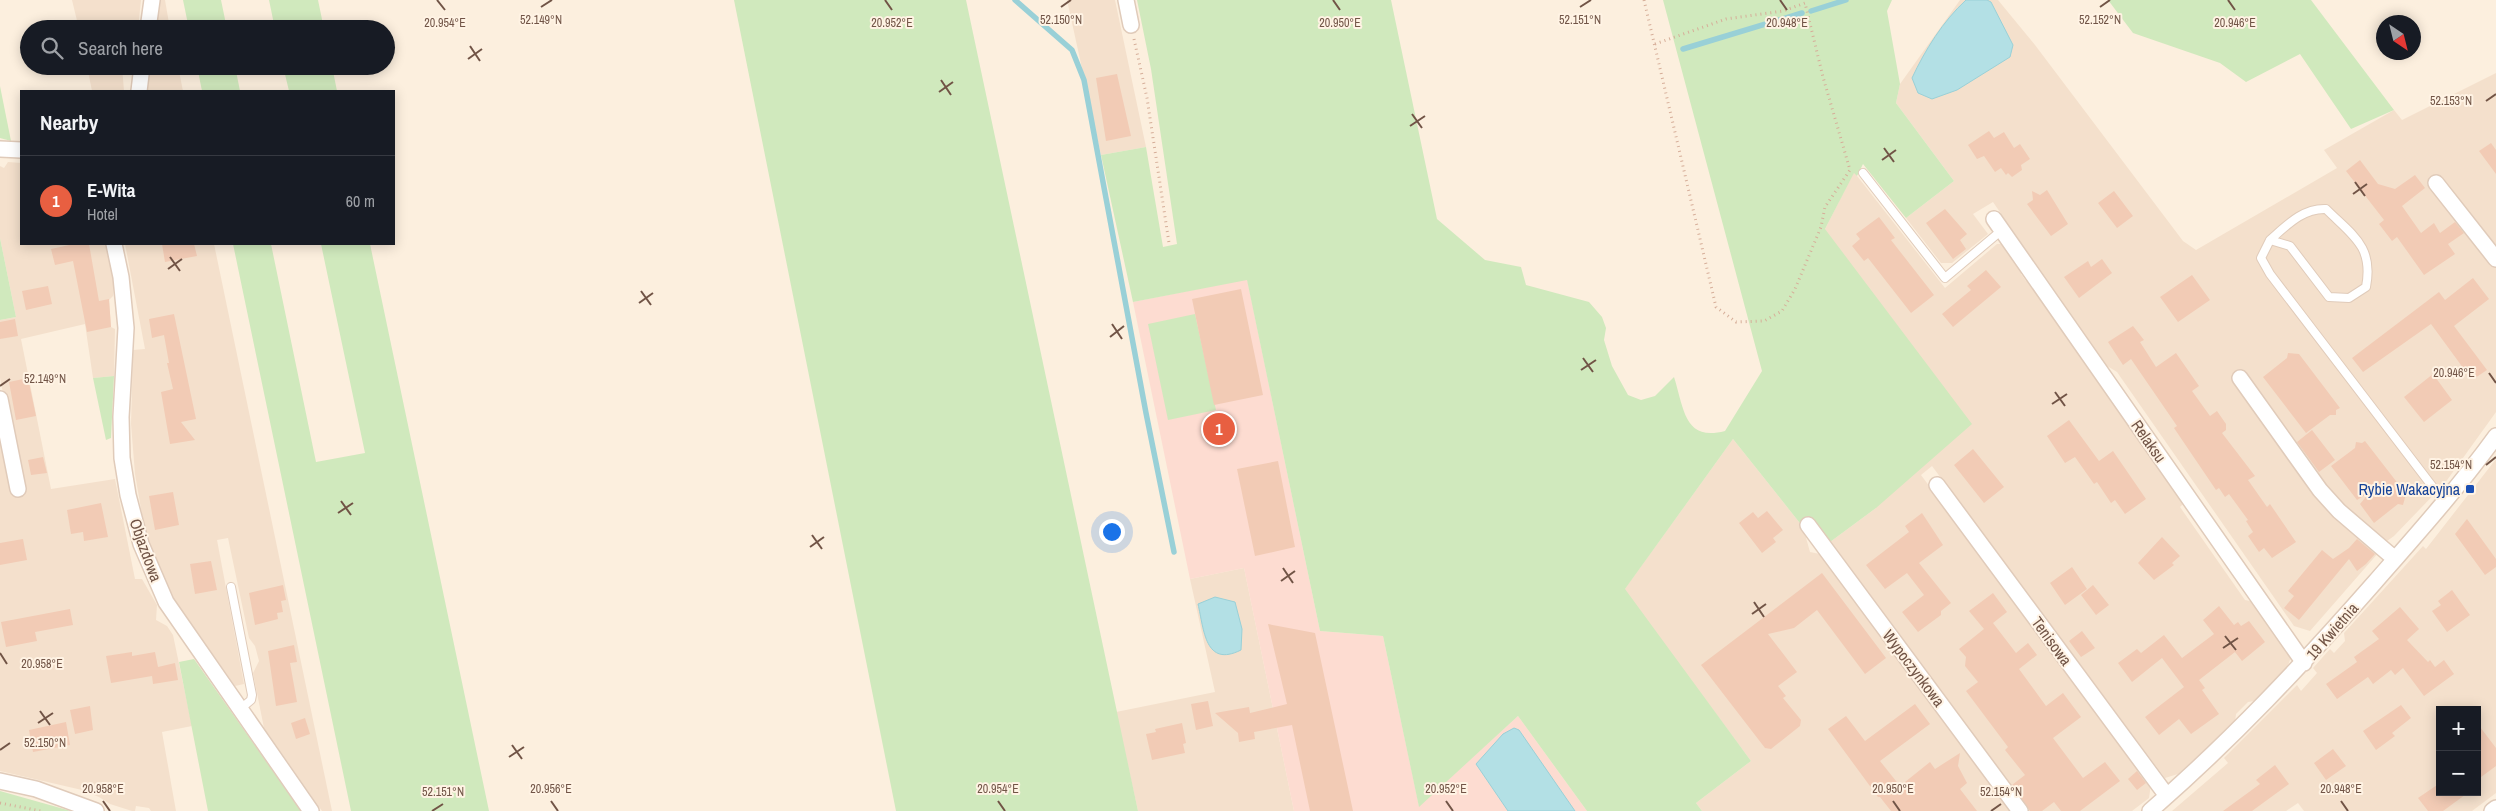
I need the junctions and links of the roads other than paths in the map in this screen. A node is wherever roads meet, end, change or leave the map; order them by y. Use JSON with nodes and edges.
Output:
{"nodes":[{"id":1,"x":152,"y":0,"type":"edge"},
{"id":2,"x":1126,"y":0,"type":"edge"},
{"id":3,"x":149,"y":20,"type":"edge"},
{"id":4,"x":1132,"y":25,"type":"road end"},
{"id":5,"x":141,"y":75,"type":"edge"},
{"id":6,"x":139,"y":90,"type":"edge"},
{"id":7,"x":0,"y":149,"type":"edge"},
{"id":8,"x":20,"y":150,"type":"edge"},
{"id":9,"x":1862,"y":173,"type":"dead end"},
{"id":10,"x":2436,"y":183,"type":"dead end"},
{"id":11,"x":1998,"y":225,"type":"joint"},
{"id":12,"x":2270,"y":240,"type":"junction"},
{"id":13,"x":114,"y":245,"type":"edge"},
{"id":14,"x":2496,"y":259,"type":"edge"},
{"id":15,"x":2240,"y":378,"type":"dead end"},
{"id":16,"x":0,"y":399,"type":"edge"},
{"id":17,"x":2496,"y":436,"type":"edge"},
{"id":18,"x":1937,"y":485,"type":"dead end"},
{"id":19,"x":18,"y":490,"type":"dead end"},
{"id":20,"x":2444,"y":503,"type":"junction"},
{"id":21,"x":1808,"y":525,"type":"dead end"},
{"id":22,"x":2395,"y":559,"type":"junction"},
{"id":23,"x":230,"y":588,"type":"dead end"},
{"id":24,"x":2304,"y":663,"type":"junction"},
{"id":25,"x":239,"y":710,"type":"junction"},
{"id":26,"x":0,"y":781,"type":"edge"},
{"id":27,"x":2167,"y":796,"type":"junction"},
{"id":28,"x":2496,"y":808,"type":"edge"},
{"id":29,"x":96,"y":811,"type":"edge"},
{"id":30,"x":311,"y":811,"type":"edge"},
{"id":31,"x":2020,"y":811,"type":"edge"},
{"id":32,"x":2150,"y":811,"type":"edge"},
{"id":33,"x":2492,"y":811,"type":"edge"}],
"edges":[{"from":1,"to":3,"type":"street"},
{"from":2,"to":4,"type":"street"},
{"from":5,"to":6,"type":"street"},
{"from":7,"to":8,"type":"street"},
{"from":9,"to":11,"type":"lane"},
{"from":10,"to":14,"type":"street"},
{"from":11,"to":24,"type":"street","name":"Relaksu"},
{"from":12,"to":12,"type":"lane"},
{"from":12,"to":20,"type":"lane"},
{"from":13,"to":25,"type":"street","name":"Objazdowa"},
{"from":15,"to":22,"type":"street"},
{"from":16,"to":19,"type":"street"},
{"from":17,"to":20,"type":"street","name":"19 Kwietnia"},
{"from":18,"to":27,"type":"street","name":"Tenisowa"},
{"from":20,"to":22,"type":"street","name":"19 Kwietnia"},
{"from":21,"to":31,"type":"street","name":"Wypoczynkowa"},
{"from":22,"to":24,"type":"street","name":"19 Kwietnia"},
{"from":23,"to":25,"type":"lane"},
{"from":24,"to":27,"type":"street","name":"19 Kwietnia"},
{"from":25,"to":30,"type":"street","name":"Objazdowa"},
{"from":26,"to":29,"type":"street"},
{"from":27,"to":32,"type":"street","name":"19 Kwietnia"},
{"from":28,"to":33,"type":"street"}]}
